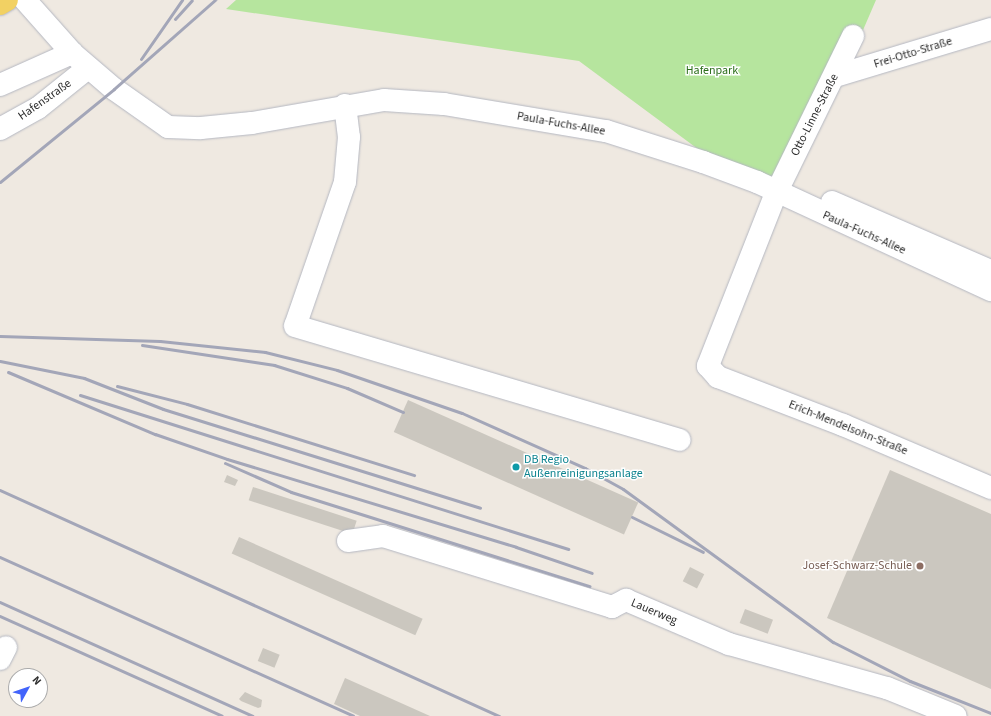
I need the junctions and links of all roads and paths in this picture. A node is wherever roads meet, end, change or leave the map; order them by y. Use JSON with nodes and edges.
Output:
{"nodes":[{"id":1,"x":7,"y":0,"type":"edge"},
{"id":2,"x":25,"y":0,"type":"edge"},
{"id":3,"x":0,"y":4,"type":"edge"},
{"id":4,"x":991,"y":29,"type":"edge"},
{"id":5,"x":853,"y":36,"type":"dead end"},
{"id":6,"x":72,"y":53,"type":"junction"},
{"id":7,"x":88,"y":68,"type":"junction"},
{"id":8,"x":835,"y":76,"type":"junction"},
{"id":9,"x":0,"y":85,"type":"edge"},
{"id":10,"x":345,"y":105,"type":"junction"},
{"id":11,"x":0,"y":130,"type":"edge"},
{"id":12,"x":779,"y":187,"type":"junction"},
{"id":13,"x":990,"y":283,"type":"edge"},
{"id":14,"x":708,"y":366,"type":"joint"},
{"id":15,"x":679,"y":440,"type":"dead end"},
{"id":16,"x":991,"y":488,"type":"edge"},
{"id":17,"x":348,"y":541,"type":"dead end"},
{"id":18,"x":956,"y":716,"type":"edge"}],
"edges":[{"from":1,"to":3,"type":"main road"},
{"from":2,"to":6,"type":"street","name":"Paula-Fuchs-Allee"},
{"from":4,"to":8,"type":"street","name":"Frei-Otto-Straße"},
{"from":5,"to":8,"type":"street","name":"Otto-Linne-Straße"},
{"from":6,"to":7,"type":"street","name":"Paula-Fuchs-Allee"},
{"from":6,"to":9,"type":"street"},
{"from":7,"to":10,"type":"street","name":"Paula-Fuchs-Allee"},
{"from":7,"to":11,"type":"street","name":"Hafenstraße"},
{"from":8,"to":12,"type":"street","name":"Otto-Linne-Straße"},
{"from":10,"to":12,"type":"street","name":"Paula-Fuchs-Allee"},
{"from":10,"to":15,"type":"street"},
{"from":12,"to":13,"type":"street","name":"Paula-Fuchs-Allee"},
{"from":12,"to":14,"type":"street","name":"Otto-Linne-Straße"},
{"from":14,"to":16,"type":"street","name":"Erich-Mendelsohn-Straße"},
{"from":17,"to":18,"type":"street","name":"Lauerweg"}]}
